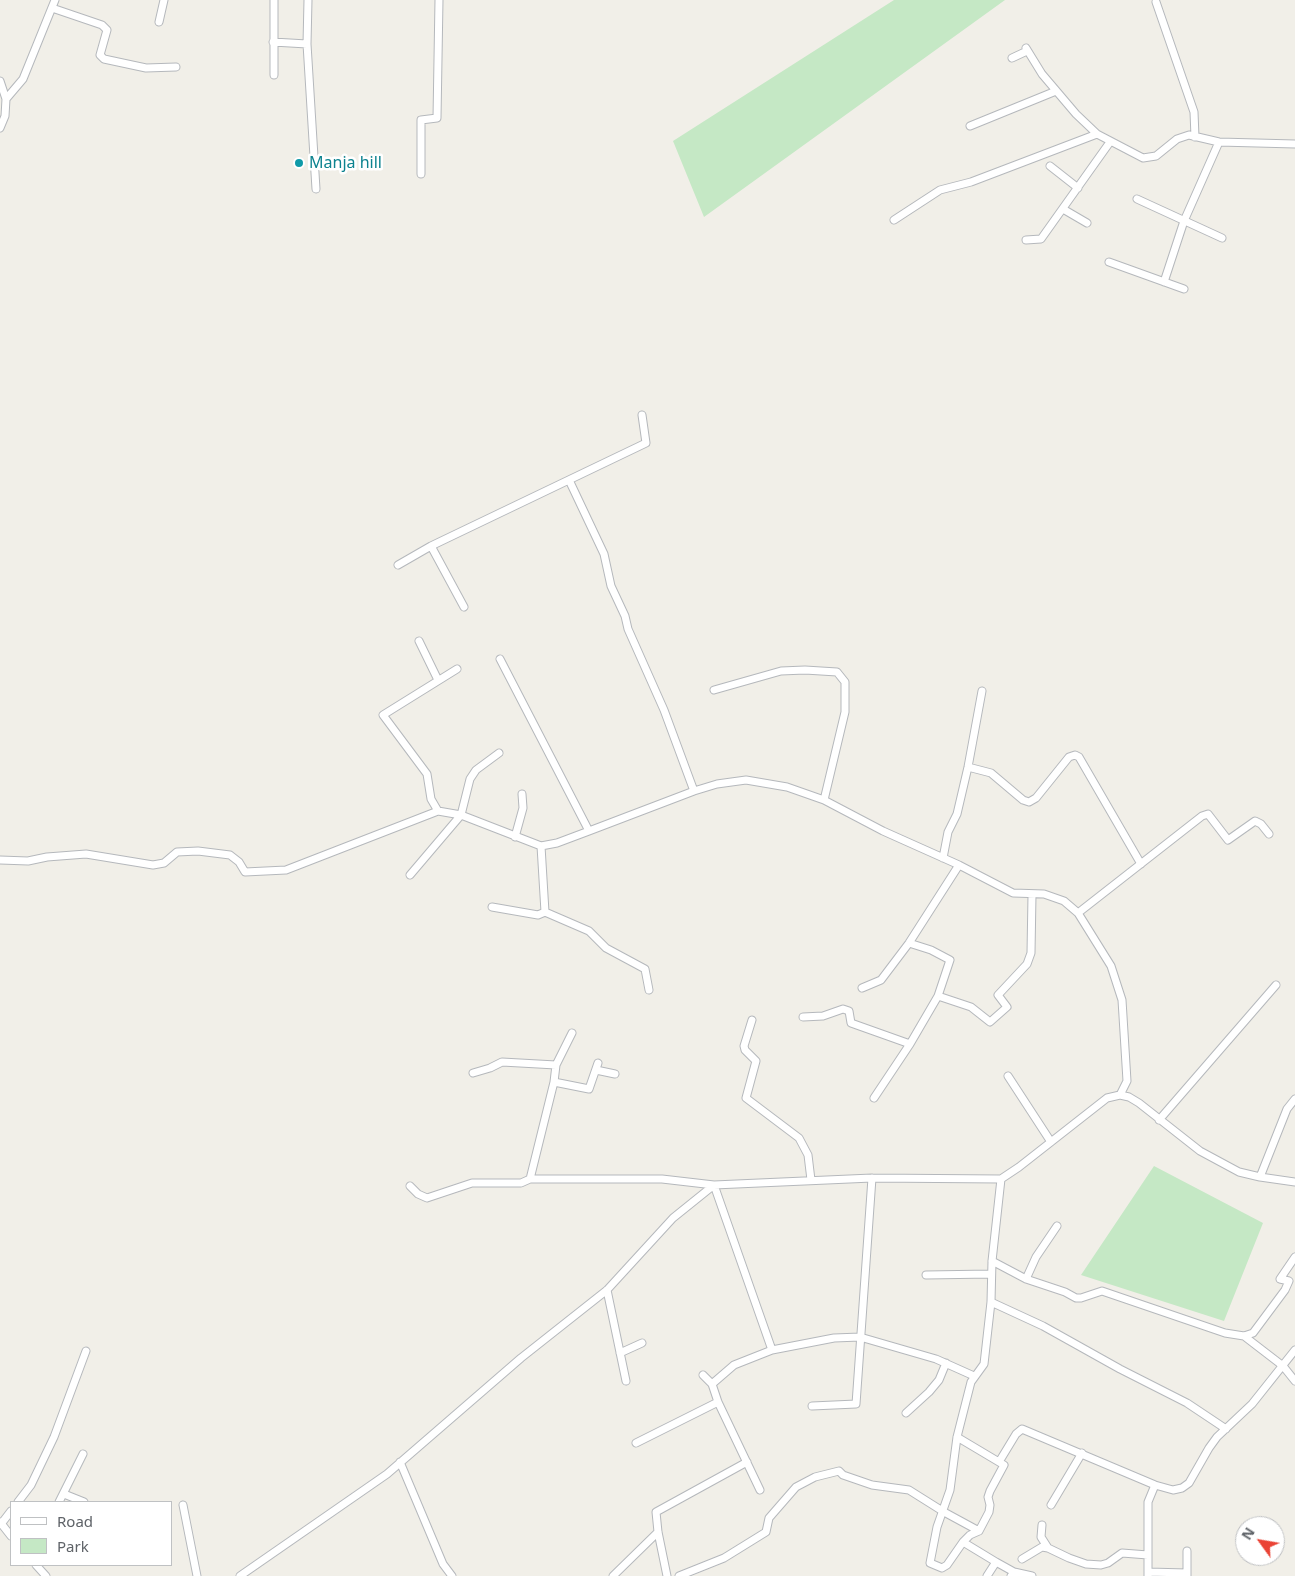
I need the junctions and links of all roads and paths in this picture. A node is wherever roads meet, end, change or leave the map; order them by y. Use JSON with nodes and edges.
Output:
{"nodes":[{"id":1,"x":55,"y":0,"type":"edge"},
{"id":2,"x":164,"y":0,"type":"edge"},
{"id":3,"x":274,"y":0,"type":"edge"},
{"id":4,"x":308,"y":0,"type":"edge"},
{"id":5,"x":439,"y":0,"type":"edge"},
{"id":6,"x":1156,"y":2,"type":"dead end"},
{"id":7,"x":52,"y":8,"type":"junction"},
{"id":8,"x":159,"y":22,"type":"dead end"},
{"id":9,"x":273,"y":42,"type":"junction"},
{"id":10,"x":307,"y":44,"type":"junction"},
{"id":11,"x":1012,"y":58,"type":"dead end"},
{"id":12,"x":176,"y":67,"type":"dead end"},
{"id":13,"x":274,"y":75,"type":"dead end"},
{"id":14,"x":0,"y":81,"type":"edge"},
{"id":15,"x":1056,"y":91,"type":"junction"},
{"id":16,"x":6,"y":99,"type":"junction"},
{"id":17,"x":970,"y":126,"type":"dead end"},
{"id":18,"x":0,"y":128,"type":"edge"},
{"id":19,"x":1097,"y":134,"type":"junction"},
{"id":20,"x":1194,"y":137,"type":"junction"},
{"id":21,"x":1110,"y":142,"type":"junction"},
{"id":22,"x":1219,"y":142,"type":"junction"},
{"id":23,"x":1295,"y":144,"type":"edge"},
{"id":24,"x":1050,"y":166,"type":"dead end"},
{"id":25,"x":421,"y":174,"type":"dead end"},
{"id":26,"x":1078,"y":188,"type":"junction"},
{"id":27,"x":316,"y":189,"type":"dead end"},
{"id":28,"x":1137,"y":199,"type":"dead end"},
{"id":29,"x":1063,"y":209,"type":"junction"},
{"id":30,"x":894,"y":220,"type":"dead end"},
{"id":31,"x":1184,"y":221,"type":"junction"},
{"id":32,"x":1087,"y":223,"type":"dead end"},
{"id":33,"x":1222,"y":238,"type":"dead end"},
{"id":34,"x":1026,"y":240,"type":"dead end"},
{"id":35,"x":1109,"y":262,"type":"dead end"},
{"id":36,"x":1164,"y":282,"type":"junction"},
{"id":37,"x":1184,"y":289,"type":"dead end"},
{"id":38,"x":642,"y":416,"type":"dead end"},
{"id":39,"x":569,"y":480,"type":"junction"},
{"id":40,"x":431,"y":546,"type":"junction"},
{"id":41,"x":398,"y":565,"type":"dead end"},
{"id":42,"x":464,"y":607,"type":"dead end"},
{"id":43,"x":419,"y":641,"type":"dead end"},
{"id":44,"x":500,"y":659,"type":"dead end"},
{"id":45,"x":457,"y":669,"type":"dead end"},
{"id":46,"x":438,"y":680,"type":"junction"},
{"id":47,"x":714,"y":690,"type":"dead end"},
{"id":48,"x":982,"y":691,"type":"dead end"},
{"id":49,"x":498,"y":753,"type":"dead end"},
{"id":50,"x":968,"y":767,"type":"junction"},
{"id":51,"x":694,"y":791,"type":"junction"},
{"id":52,"x":522,"y":794,"type":"dead end"},
{"id":53,"x":824,"y":800,"type":"junction"},
{"id":54,"x":438,"y":811,"type":"junction"},
{"id":55,"x":461,"y":815,"type":"junction"},
{"id":56,"x":589,"y":831,"type":"junction"},
{"id":57,"x":1269,"y":834,"type":"dead end"},
{"id":58,"x":515,"y":837,"type":"junction"},
{"id":59,"x":541,"y":846,"type":"junction"},
{"id":60,"x":943,"y":858,"type":"junction"},
{"id":61,"x":0,"y":860,"type":"edge"},
{"id":62,"x":1142,"y":864,"type":"junction"},
{"id":63,"x":959,"y":865,"type":"junction"},
{"id":64,"x":410,"y":875,"type":"dead end"},
{"id":65,"x":1032,"y":895,"type":"junction"},
{"id":66,"x":492,"y":907,"type":"dead end"},
{"id":67,"x":545,"y":912,"type":"junction"},
{"id":68,"x":1078,"y":913,"type":"junction"},
{"id":69,"x":909,"y":943,"type":"junction"},
{"id":70,"x":1276,"y":985,"type":"dead end"},
{"id":71,"x":862,"y":988,"type":"dead end"},
{"id":72,"x":649,"y":990,"type":"dead end"},
{"id":73,"x":938,"y":996,"type":"junction"},
{"id":74,"x":803,"y":1017,"type":"dead end"},
{"id":75,"x":752,"y":1020,"type":"dead end"},
{"id":76,"x":572,"y":1033,"type":"dead end"},
{"id":77,"x":910,"y":1044,"type":"junction"},
{"id":78,"x":556,"y":1065,"type":"junction"},
{"id":79,"x":473,"y":1073,"type":"dead end"},
{"id":80,"x":614,"y":1074,"type":"dead end"},
{"id":81,"x":1008,"y":1076,"type":"dead end"},
{"id":82,"x":554,"y":1082,"type":"junction"},
{"id":83,"x":1120,"y":1095,"type":"junction"},
{"id":84,"x":874,"y":1098,"type":"dead end"},
{"id":85,"x":1295,"y":1099,"type":"edge"},
{"id":86,"x":1159,"y":1120,"type":"junction"},
{"id":87,"x":1050,"y":1142,"type":"junction"},
{"id":88,"x":1260,"y":1177,"type":"junction"},
{"id":89,"x":872,"y":1178,"type":"junction"},
{"id":90,"x":530,"y":1179,"type":"junction"},
{"id":91,"x":1001,"y":1179,"type":"junction"},
{"id":92,"x":810,"y":1180,"type":"junction"},
{"id":93,"x":1295,"y":1182,"type":"edge"},
{"id":94,"x":714,"y":1185,"type":"junction"},
{"id":95,"x":410,"y":1186,"type":"dead end"},
{"id":96,"x":1057,"y":1226,"type":"dead end"},
{"id":97,"x":1295,"y":1257,"type":"edge"},
{"id":98,"x":992,"y":1261,"type":"junction"},
{"id":99,"x":991,"y":1274,"type":"junction"},
{"id":100,"x":926,"y":1275,"type":"dead end"},
{"id":101,"x":1026,"y":1279,"type":"junction"},
{"id":102,"x":606,"y":1290,"type":"junction"},
{"id":103,"x":991,"y":1302,"type":"junction"},
{"id":104,"x":1244,"y":1336,"type":"junction"},
{"id":105,"x":860,"y":1337,"type":"junction"},
{"id":106,"x":642,"y":1343,"type":"dead end"},
{"id":107,"x":772,"y":1350,"type":"junction"},
{"id":108,"x":1295,"y":1350,"type":"edge"},
{"id":109,"x":86,"y":1351,"type":"dead end"},
{"id":110,"x":620,"y":1353,"type":"junction"},
{"id":111,"x":946,"y":1363,"type":"junction"},
{"id":112,"x":1283,"y":1366,"type":"junction"},
{"id":113,"x":703,"y":1375,"type":"dead end"},
{"id":114,"x":974,"y":1376,"type":"junction"},
{"id":115,"x":626,"y":1380,"type":"dead end"},
{"id":116,"x":1295,"y":1381,"type":"edge"},
{"id":117,"x":712,"y":1384,"type":"junction"},
{"id":118,"x":718,"y":1402,"type":"junction"},
{"id":119,"x":812,"y":1406,"type":"dead end"},
{"id":120,"x":906,"y":1413,"type":"dead end"},
{"id":121,"x":1226,"y":1429,"type":"junction"},
{"id":122,"x":957,"y":1437,"type":"junction"},
{"id":123,"x":636,"y":1443,"type":"dead end"},
{"id":124,"x":1082,"y":1453,"type":"junction"},
{"id":125,"x":83,"y":1454,"type":"dead end"},
{"id":126,"x":400,"y":1462,"type":"junction"},
{"id":127,"x":747,"y":1462,"type":"junction"},
{"id":128,"x":999,"y":1462,"type":"junction"},
{"id":129,"x":1154,"y":1485,"type":"junction"},
{"id":130,"x":760,"y":1490,"type":"dead end"},
{"id":131,"x":64,"y":1494,"type":"junction"},
{"id":132,"x":19,"y":1501,"type":"edge"},
{"id":133,"x":60,"y":1501,"type":"edge"},
{"id":134,"x":82,"y":1501,"type":"edge"},
{"id":135,"x":183,"y":1505,"type":"dead end"},
{"id":136,"x":1050,"y":1505,"type":"dead end"},
{"id":137,"x":10,"y":1512,"type":"edge"},
{"id":138,"x":942,"y":1512,"type":"junction"},
{"id":139,"x":1,"y":1523,"type":"edge"},
{"id":140,"x":1042,"y":1525,"type":"dead end"},
{"id":141,"x":979,"y":1531,"type":"junction"},
{"id":142,"x":658,"y":1532,"type":"junction"},
{"id":143,"x":10,"y":1535,"type":"edge"},
{"id":144,"x":964,"y":1542,"type":"junction"},
{"id":145,"x":1048,"y":1548,"type":"junction"},
{"id":146,"x":1187,"y":1551,"type":"dead end"},
{"id":147,"x":1148,"y":1555,"type":"junction"},
{"id":148,"x":1022,"y":1559,"type":"dead end"},
{"id":149,"x":996,"y":1562,"type":"junction"},
{"id":150,"x":37,"y":1566,"type":"edge"},
{"id":151,"x":1013,"y":1574,"type":"edge"},
{"id":152,"x":1148,"y":1574,"type":"edge"},
{"id":153,"x":1187,"y":1574,"type":"edge"},
{"id":154,"x":46,"y":1576,"type":"edge"},
{"id":155,"x":197,"y":1576,"type":"edge"},
{"id":156,"x":240,"y":1576,"type":"edge"},
{"id":157,"x":452,"y":1576,"type":"edge"},
{"id":158,"x":613,"y":1576,"type":"edge"},
{"id":159,"x":667,"y":1576,"type":"edge"},
{"id":160,"x":680,"y":1576,"type":"edge"},
{"id":161,"x":987,"y":1576,"type":"edge"},
{"id":162,"x":1032,"y":1576,"type":"edge"}],
"edges":[{"from":1,"to":7,"type":"street"},
{"from":2,"to":8,"type":"street"},
{"from":3,"to":9,"type":"street"},
{"from":4,"to":10,"type":"street"},
{"from":5,"to":25,"type":"street"},
{"from":6,"to":20,"type":"street"},
{"from":7,"to":12,"type":"street"},
{"from":7,"to":16,"type":"street"},
{"from":9,"to":10,"type":"street"},
{"from":9,"to":13,"type":"street"},
{"from":10,"to":27,"type":"street"},
{"from":11,"to":15,"type":"street"},
{"from":14,"to":16,"type":"street"},
{"from":15,"to":17,"type":"street"},
{"from":15,"to":19,"type":"street"},
{"from":16,"to":18,"type":"street"},
{"from":19,"to":21,"type":"street"},
{"from":19,"to":30,"type":"street"},
{"from":20,"to":21,"type":"street"},
{"from":20,"to":22,"type":"street"},
{"from":21,"to":26,"type":"street"},
{"from":22,"to":23,"type":"street"},
{"from":22,"to":31,"type":"street"},
{"from":24,"to":26,"type":"street"},
{"from":26,"to":29,"type":"street"},
{"from":28,"to":31,"type":"street"},
{"from":29,"to":32,"type":"street"},
{"from":29,"to":34,"type":"street"},
{"from":31,"to":33,"type":"street"},
{"from":31,"to":36,"type":"street"},
{"from":35,"to":36,"type":"street"},
{"from":36,"to":37,"type":"street"},
{"from":38,"to":39,"type":"street"},
{"from":39,"to":40,"type":"street"},
{"from":39,"to":51,"type":"street"},
{"from":40,"to":41,"type":"street"},
{"from":40,"to":42,"type":"street"},
{"from":43,"to":46,"type":"street"},
{"from":44,"to":56,"type":"street"},
{"from":45,"to":46,"type":"street"},
{"from":46,"to":54,"type":"street"},
{"from":47,"to":53,"type":"street"},
{"from":48,"to":50,"type":"street"},
{"from":49,"to":55,"type":"street"},
{"from":50,"to":60,"type":"street"},
{"from":50,"to":62,"type":"street"},
{"from":51,"to":53,"type":"street"},
{"from":51,"to":56,"type":"street"},
{"from":52,"to":58,"type":"street"},
{"from":53,"to":60,"type":"street"},
{"from":54,"to":55,"type":"street"},
{"from":54,"to":61,"type":"street"},
{"from":55,"to":58,"type":"street"},
{"from":55,"to":64,"type":"street"},
{"from":56,"to":59,"type":"street"},
{"from":57,"to":62,"type":"street"},
{"from":58,"to":59,"type":"street"},
{"from":59,"to":67,"type":"street"},
{"from":60,"to":63,"type":"street"},
{"from":62,"to":68,"type":"street"},
{"from":63,"to":65,"type":"street"},
{"from":63,"to":69,"type":"street"},
{"from":65,"to":68,"type":"street"},
{"from":65,"to":73,"type":"street"},
{"from":66,"to":67,"type":"street"},
{"from":67,"to":72,"type":"street"},
{"from":68,"to":83,"type":"street"},
{"from":69,"to":71,"type":"street"},
{"from":69,"to":73,"type":"street"},
{"from":70,"to":86,"type":"street"},
{"from":73,"to":77,"type":"street"},
{"from":74,"to":77,"type":"street"},
{"from":75,"to":92,"type":"street"},
{"from":76,"to":78,"type":"street"},
{"from":77,"to":84,"type":"street"},
{"from":78,"to":79,"type":"street"},
{"from":78,"to":82,"type":"street"},
{"from":80,"to":82,"type":"street"},
{"from":81,"to":87,"type":"street"},
{"from":82,"to":90,"type":"street"},
{"from":83,"to":86,"type":"street"},
{"from":83,"to":87,"type":"street"},
{"from":85,"to":88,"type":"street"},
{"from":86,"to":88,"type":"street"},
{"from":87,"to":91,"type":"street"},
{"from":88,"to":93,"type":"street"},
{"from":89,"to":91,"type":"street"},
{"from":89,"to":92,"type":"street"},
{"from":89,"to":105,"type":"street"},
{"from":90,"to":94,"type":"street"},
{"from":90,"to":95,"type":"street"},
{"from":91,"to":98,"type":"street"},
{"from":92,"to":94,"type":"street"},
{"from":94,"to":102,"type":"street"},
{"from":94,"to":107,"type":"street"},
{"from":96,"to":101,"type":"street"},
{"from":97,"to":104,"type":"street"},
{"from":98,"to":99,"type":"street"},
{"from":98,"to":101,"type":"street"},
{"from":99,"to":100,"type":"street"},
{"from":99,"to":103,"type":"street"},
{"from":101,"to":104,"type":"street"},
{"from":102,"to":110,"type":"street"},
{"from":102,"to":126,"type":"street"},
{"from":103,"to":114,"type":"street"},
{"from":103,"to":121,"type":"street"},
{"from":104,"to":112,"type":"street"},
{"from":105,"to":107,"type":"street"},
{"from":105,"to":111,"type":"street"},
{"from":105,"to":119,"type":"street"},
{"from":106,"to":110,"type":"street"},
{"from":107,"to":117,"type":"street"},
{"from":108,"to":112,"type":"street"},
{"from":109,"to":132,"type":"street"},
{"from":110,"to":115,"type":"street"},
{"from":111,"to":114,"type":"street"},
{"from":111,"to":120,"type":"street"},
{"from":112,"to":116,"type":"street"},
{"from":112,"to":121,"type":"street"},
{"from":113,"to":117,"type":"street"},
{"from":114,"to":122,"type":"street"},
{"from":117,"to":118,"type":"street"},
{"from":118,"to":123,"type":"street"},
{"from":118,"to":127,"type":"street"},
{"from":121,"to":129,"type":"street"},
{"from":122,"to":128,"type":"street"},
{"from":122,"to":138,"type":"street"},
{"from":124,"to":128,"type":"street"},
{"from":124,"to":129,"type":"street"},
{"from":124,"to":136,"type":"street"},
{"from":125,"to":131,"type":"street"},
{"from":126,"to":156,"type":"street"},
{"from":126,"to":157,"type":"street"},
{"from":127,"to":130,"type":"street"},
{"from":127,"to":142,"type":"street"},
{"from":128,"to":141,"type":"street"},
{"from":129,"to":147,"type":"street"},
{"from":131,"to":133,"type":"street"},
{"from":131,"to":134,"type":"street"},
{"from":135,"to":155,"type":"street"},
{"from":137,"to":139,"type":"street"},
{"from":138,"to":141,"type":"street"},
{"from":138,"to":144,"type":"street"},
{"from":138,"to":160,"type":"street"},
{"from":139,"to":143,"type":"street"},
{"from":140,"to":145,"type":"street"},
{"from":141,"to":144,"type":"street"},
{"from":142,"to":158,"type":"street"},
{"from":142,"to":159,"type":"street"},
{"from":144,"to":149,"type":"street"},
{"from":145,"to":147,"type":"street"},
{"from":145,"to":148,"type":"street"},
{"from":146,"to":153,"type":"street"},
{"from":147,"to":152,"type":"street"},
{"from":149,"to":151,"type":"street"},
{"from":149,"to":161,"type":"street"},
{"from":150,"to":154,"type":"street"},
{"from":151,"to":162,"type":"street"},
{"from":152,"to":153,"type":"street"}]}
